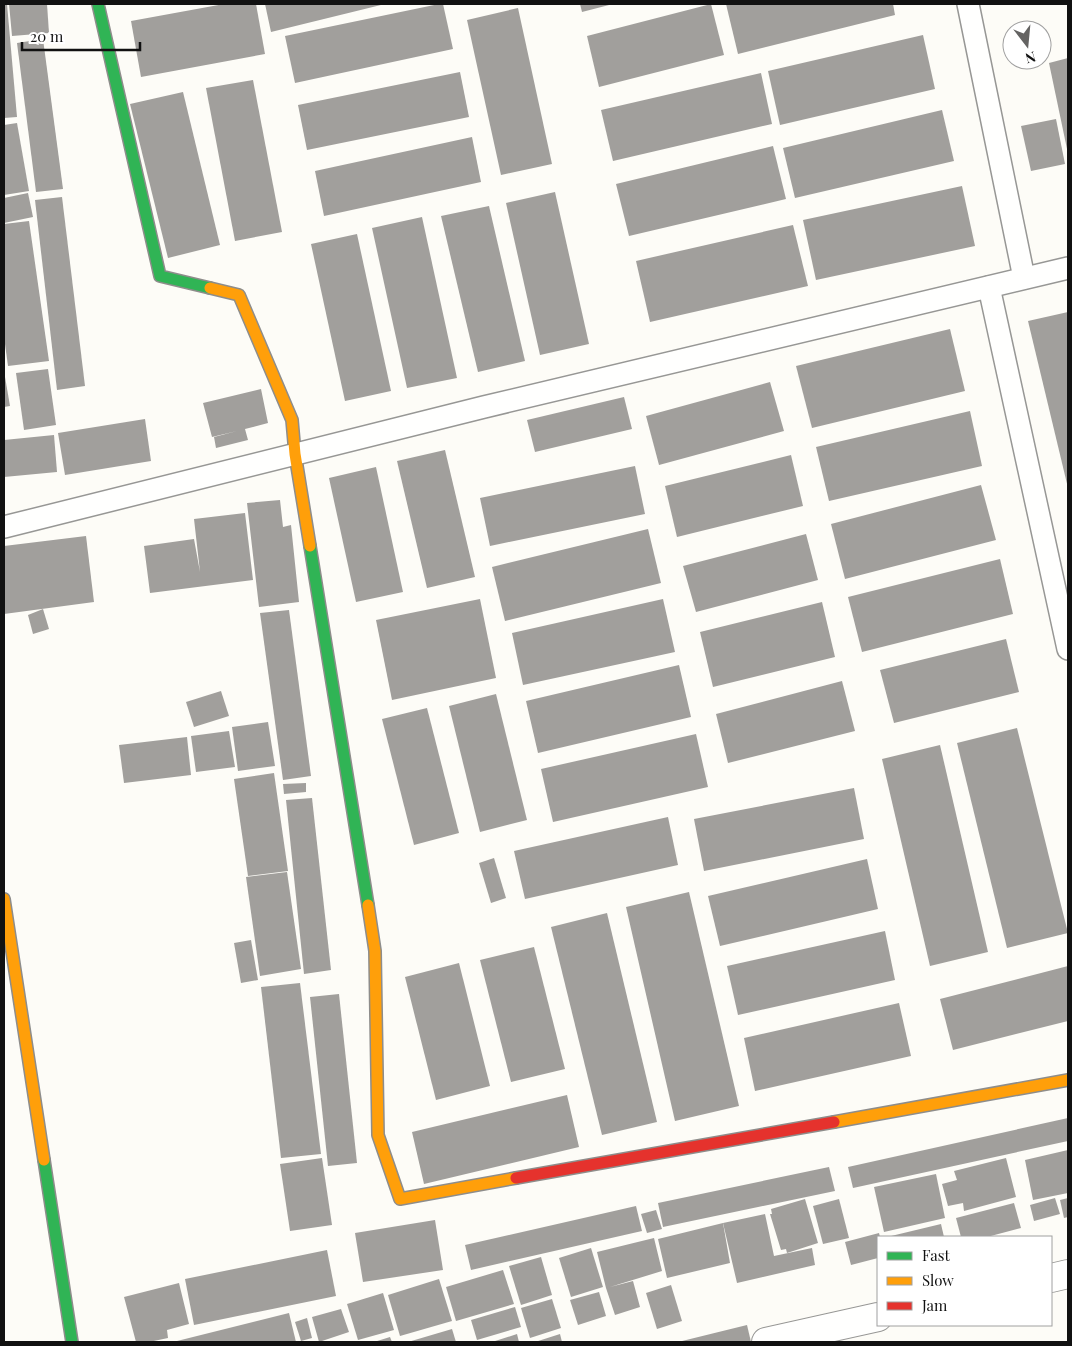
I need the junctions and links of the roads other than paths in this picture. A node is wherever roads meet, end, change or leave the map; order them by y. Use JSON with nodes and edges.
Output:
{"nodes":[{"id":1,"x":98,"y":4,"type":"edge"},
{"id":2,"x":968,"y":4,"type":"edge"},
{"id":3,"x":1068,"y":268,"type":"edge"},
{"id":4,"x":1024,"y":278,"type":"junction"},
{"id":5,"x":989,"y":287,"type":"junction"},
{"id":6,"x":294,"y":454,"type":"junction"},
{"id":7,"x":4,"y":527,"type":"edge"},
{"id":8,"x":1068,"y":649,"type":"edge"},
{"id":9,"x":4,"y":899,"type":"edge"},
{"id":10,"x":1068,"y":1080,"type":"edge"},
{"id":11,"x":1068,"y":1274,"type":"edge"},
{"id":12,"x":1052,"y":1278,"type":"edge"},
{"id":13,"x":877,"y":1317,"type":"edge"},
{"id":14,"x":72,"y":1342,"type":"edge"},
{"id":15,"x":766,"y":1342,"type":"edge"}],
"edges":[{"from":1,"to":6,"type":"street"},
{"from":2,"to":4,"type":"lane"},
{"from":3,"to":4,"type":"lane"},
{"from":4,"to":5,"type":"lane"},
{"from":5,"to":6,"type":"lane"},
{"from":5,"to":8,"type":"lane"},
{"from":6,"to":7,"type":"lane"},
{"from":6,"to":10,"type":"street"},
{"from":9,"to":14,"type":"street"},
{"from":11,"to":12,"type":"street"},
{"from":13,"to":15,"type":"street"}]}
